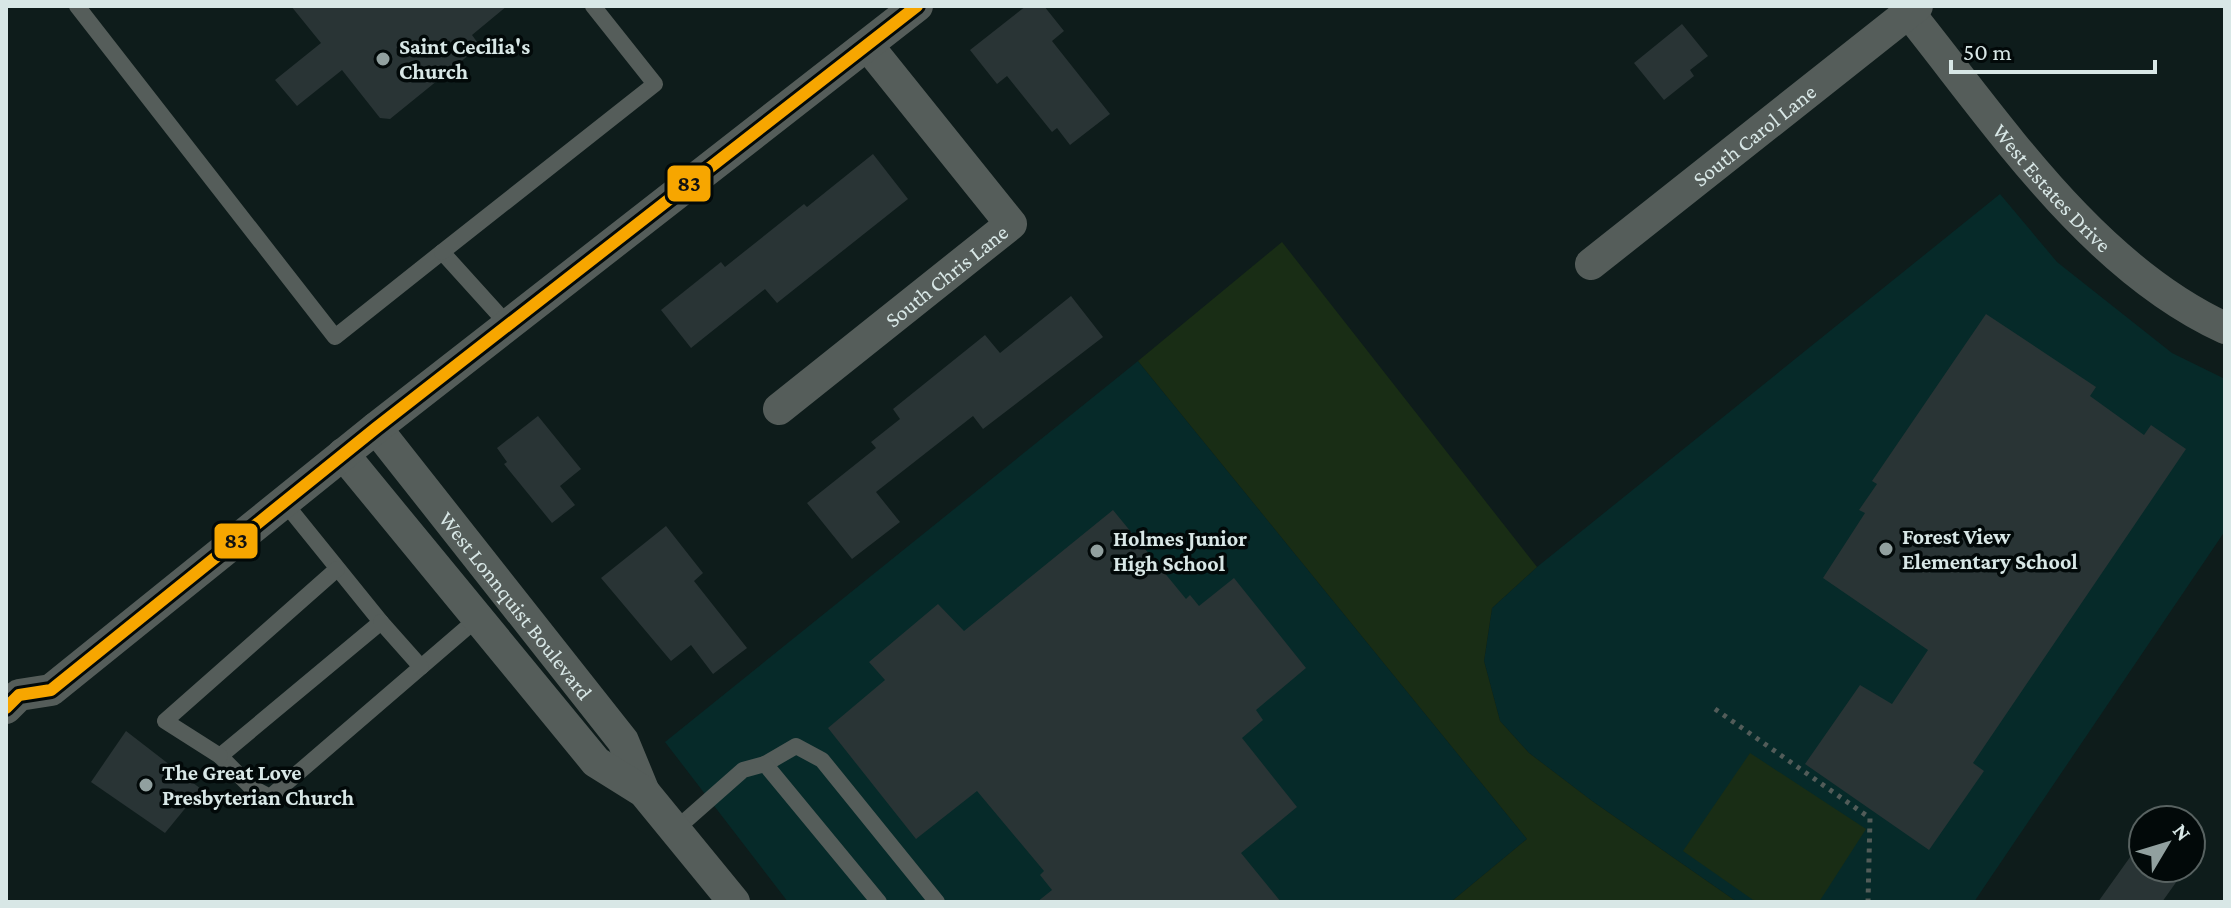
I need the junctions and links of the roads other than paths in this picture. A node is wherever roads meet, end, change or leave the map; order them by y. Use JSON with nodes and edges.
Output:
{"nodes":[{"id":1,"x":77,"y":6,"type":"edge"},
{"id":2,"x":593,"y":6,"type":"edge"},
{"id":3,"x":917,"y":6,"type":"edge"},
{"id":4,"x":1913,"y":9,"type":"edge"},
{"id":5,"x":868,"y":46,"type":"junction"},
{"id":6,"x":442,"y":252,"type":"junction"},
{"id":7,"x":1591,"y":264,"type":"dead end"},
{"id":8,"x":2222,"y":324,"type":"edge"},
{"id":9,"x":509,"y":326,"type":"junction"},
{"id":10,"x":779,"y":409,"type":"dead end"},
{"id":11,"x":376,"y":428,"type":"junction"},
{"id":12,"x":343,"y":454,"type":"junction"},
{"id":13,"x":284,"y":502,"type":"junction"},
{"id":14,"x":337,"y":569,"type":"junction"},
{"id":15,"x":478,"y":618,"type":"junction"},
{"id":16,"x":381,"y":622,"type":"junction"},
{"id":17,"x":421,"y":667,"type":"junction"},
{"id":18,"x":10,"y":695,"type":"edge"},
{"id":19,"x":220,"y":756,"type":"junction"},
{"id":20,"x":765,"y":764,"type":"junction"},
{"id":21,"x":644,"y":792,"type":"junction"},
{"id":22,"x":675,"y":830,"type":"junction"},
{"id":23,"x":732,"y":901,"type":"edge"},
{"id":24,"x":879,"y":902,"type":"edge"},
{"id":25,"x":937,"y":902,"type":"edge"}],
"edges":[{"from":1,"to":6,"type":"lane"},
{"from":2,"to":6,"type":"lane"},
{"from":3,"to":5,"type":"street"},
{"from":4,"to":7,"type":"street","name":"South Carol Lane"},
{"from":4,"to":8,"type":"street","name":"West Estates Drive"},
{"from":5,"to":9,"type":"street"},
{"from":5,"to":10,"type":"street","name":"South Chris Lane"},
{"from":6,"to":9,"type":"lane"},
{"from":9,"to":11,"type":"street"},
{"from":11,"to":12,"type":"street"},
{"from":11,"to":21,"type":"street","name":"West Lonnquist Boulevard"},
{"from":12,"to":13,"type":"street"},
{"from":12,"to":15,"type":"street","name":"West Lonnquist Boulevard"},
{"from":13,"to":14,"type":"lane"},
{"from":13,"to":18,"type":"street"},
{"from":14,"to":16,"type":"lane"},
{"from":14,"to":19,"type":"lane"},
{"from":15,"to":17,"type":"lane"},
{"from":15,"to":21,"type":"street","name":"West Lonnquist Boulevard"},
{"from":16,"to":17,"type":"lane"},
{"from":16,"to":19,"type":"lane"},
{"from":17,"to":19,"type":"lane"},
{"from":20,"to":22,"type":"lane"},
{"from":20,"to":24,"type":"lane"},
{"from":20,"to":25,"type":"lane"},
{"from":21,"to":22,"type":"street","name":"West Lonnquist Boulevard"},
{"from":22,"to":23,"type":"street","name":"West Lonnquist Boulevard"}]}
